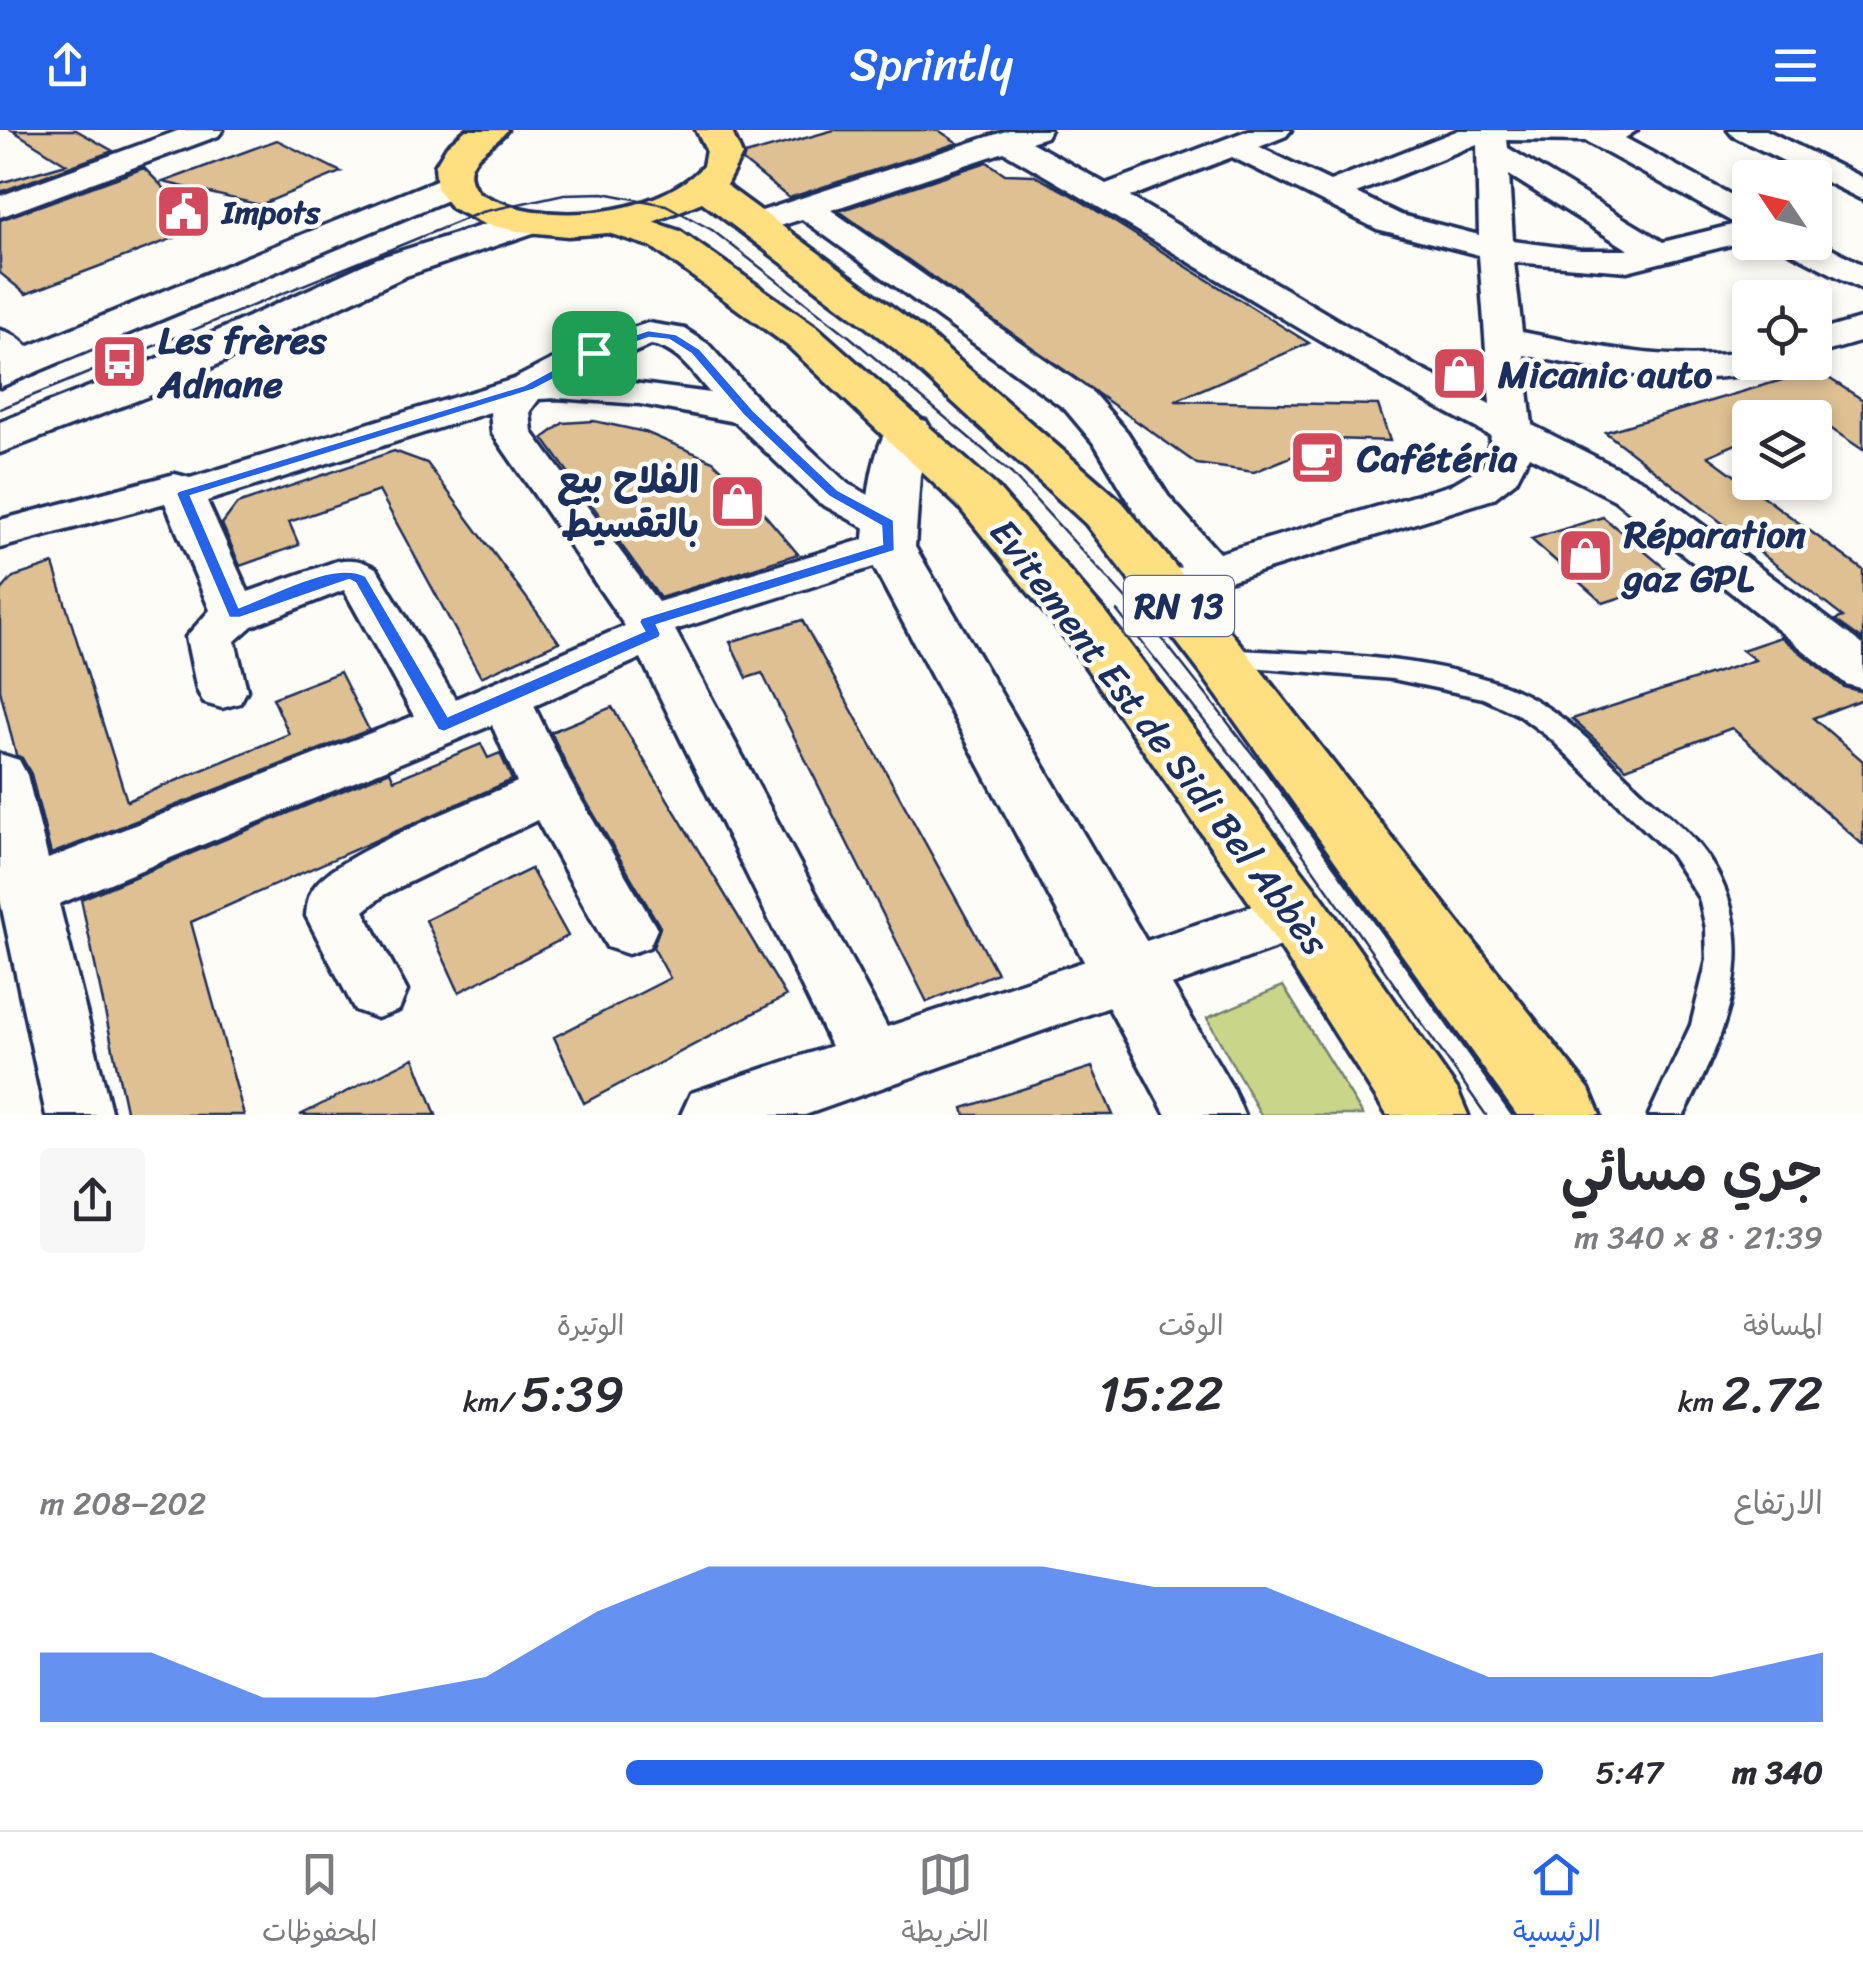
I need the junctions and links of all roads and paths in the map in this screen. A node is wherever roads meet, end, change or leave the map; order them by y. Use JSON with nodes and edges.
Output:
{"nodes":[{"id":1,"x":208,"y":130,"type":"edge"},
{"id":2,"x":490,"y":130,"type":"edge"},
{"id":3,"x":1276,"y":130,"type":"edge"},
{"id":4,"x":1743,"y":130,"type":"edge"},
{"id":5,"x":1772,"y":130,"type":"edge"},
{"id":6,"x":721,"y":131,"type":"edge"},
{"id":7,"x":1608,"y":132,"type":"edge"},
{"id":8,"x":1023,"y":135,"type":"edge"},
{"id":9,"x":140,"y":137,"type":"edge"},
{"id":10,"x":1492,"y":141,"type":"edge"},
{"id":11,"x":1233,"y":146,"type":"junction"},
{"id":12,"x":1863,"y":172,"type":"edge"},
{"id":13,"x":452,"y":185,"type":"junction"},
{"id":14,"x":704,"y":186,"type":"junction"},
{"id":15,"x":1863,"y":190,"type":"edge"},
{"id":16,"x":1329,"y":193,"type":"junction"},
{"id":17,"x":1106,"y":196,"type":"junction"},
{"id":18,"x":0,"y":207,"type":"edge"},
{"id":19,"x":1732,"y":207,"type":"edge"},
{"id":20,"x":807,"y":208,"type":"junction"},
{"id":21,"x":610,"y":221,"type":"junction"},
{"id":22,"x":528,"y":222,"type":"junction"},
{"id":23,"x":754,"y":224,"type":"junction"},
{"id":24,"x":1732,"y":235,"type":"edge"},
{"id":25,"x":1496,"y":249,"type":"junction"},
{"id":26,"x":1661,"y":254,"type":"junction"},
{"id":27,"x":1829,"y":260,"type":"edge"},
{"id":28,"x":1863,"y":279,"type":"edge"},
{"id":29,"x":1863,"y":330,"type":"edge"},
{"id":30,"x":1832,"y":339,"type":"edge"},
{"id":31,"x":1504,"y":340,"type":"junction"},
{"id":32,"x":8,"y":360,"type":"edge"},
{"id":33,"x":1732,"y":365,"type":"edge"},
{"id":34,"x":528,"y":388,"type":"junction"},
{"id":35,"x":749,"y":414,"type":"junction"},
{"id":36,"x":909,"y":431,"type":"junction"},
{"id":37,"x":1512,"y":431,"type":"junction"},
{"id":38,"x":0,"y":438,"type":"edge"},
{"id":39,"x":183,"y":494,"type":"junction"},
{"id":40,"x":0,"y":534,"type":"edge"},
{"id":41,"x":889,"y":536,"type":"junction"},
{"id":42,"x":1196,"y":591,"type":"junction"},
{"id":43,"x":235,"y":614,"type":"junction"},
{"id":44,"x":650,"y":628,"type":"junction"},
{"id":45,"x":1220,"y":658,"type":"junction"},
{"id":46,"x":1863,"y":671,"type":"edge"},
{"id":47,"x":222,"y":690,"type":"dead end"},
{"id":48,"x":505,"y":698,"type":"junction"},
{"id":49,"x":444,"y":725,"type":"junction"},
{"id":50,"x":0,"y":774,"type":"edge"},
{"id":51,"x":548,"y":792,"type":"junction"},
{"id":52,"x":27,"y":892,"type":"junction"},
{"id":53,"x":1298,"y":916,"type":"junction"},
{"id":54,"x":628,"y":930,"type":"dead end"},
{"id":55,"x":1127,"y":970,"type":"junction"},
{"id":56,"x":377,"y":991,"type":"dead end"},
{"id":57,"x":872,"y":1063,"type":"junction"},
{"id":58,"x":800,"y":1102,"type":"edge"},
{"id":59,"x":79,"y":1115,"type":"edge"},
{"id":60,"x":714,"y":1115,"type":"edge"},
{"id":61,"x":1206,"y":1115,"type":"edge"},
{"id":62,"x":1430,"y":1115,"type":"edge"},
{"id":63,"x":1562,"y":1115,"type":"edge"},
{"id":64,"x":1666,"y":1115,"type":"edge"}],
"edges":[{"from":1,"to":9,"type":"street"},
{"from":2,"to":13,"type":"highway"},
{"from":3,"to":11,"type":"street"},
{"from":4,"to":15,"type":"street"},
{"from":5,"to":12,"type":"street"},
{"from":6,"to":14,"type":"highway"},
{"from":7,"to":10,"type":"street"},
{"from":7,"to":19,"type":"street"},
{"from":8,"to":17,"type":"street"},
{"from":8,"to":20,"type":"street"},
{"from":9,"to":18,"type":"street"},
{"from":10,"to":16,"type":"street"},
{"from":10,"to":25,"type":"street"},
{"from":10,"to":26,"type":"street"},
{"from":11,"to":16,"type":"street"},
{"from":11,"to":17,"type":"street"},
{"from":13,"to":22,"type":"highway"},
{"from":13,"to":32,"type":"main road"},
{"from":14,"to":21,"type":"highway"},
{"from":14,"to":23,"type":"highway","number":"RN 13"},
{"from":16,"to":25,"type":"street"},
{"from":17,"to":37,"type":"street"},
{"from":20,"to":23,"type":"street"},
{"from":20,"to":42,"type":"street"},
{"from":21,"to":22,"type":"highway"},
{"from":21,"to":36,"type":"highway","name":"Evitement Est de Sidi Bel Abbès","number":"RN 13"},
{"from":22,"to":38,"type":"main road"},
{"from":23,"to":42,"type":"highway","number":"RN 13"},
{"from":24,"to":26,"type":"street"},
{"from":25,"to":26,"type":"street"},
{"from":25,"to":31,"type":"street"},
{"from":27,"to":28,"type":"street"},
{"from":29,"to":30,"type":"street"},
{"from":31,"to":33,"type":"street"},
{"from":31,"to":37,"type":"street"},
{"from":34,"to":35,"type":"street"},
{"from":34,"to":35,"type":"street"},
{"from":34,"to":39,"type":"street"},
{"from":34,"to":44,"type":"street"},
{"from":35,"to":41,"type":"street"},
{"from":36,"to":41,"type":"main road"},
{"from":36,"to":53,"type":"highway","name":"Evitement Est de Sidi Bel Abbès","number":"RN 13"},
{"from":37,"to":42,"type":"street"},
{"from":37,"to":46,"type":"street"},
{"from":39,"to":40,"type":"street"},
{"from":39,"to":43,"type":"street"},
{"from":41,"to":44,"type":"street"},
{"from":41,"to":55,"type":"main road"},
{"from":42,"to":45,"type":"highway","number":"RN 13"},
{"from":43,"to":47,"type":"street"},
{"from":43,"to":49,"type":"street"},
{"from":44,"to":48,"type":"street"},
{"from":44,"to":57,"type":"street"},
{"from":45,"to":63,"type":"highway","number":"RN 13"},
{"from":45,"to":64,"type":"lane"},
{"from":48,"to":49,"type":"street"},
{"from":48,"to":51,"type":"street"},
{"from":49,"to":52,"type":"street"},
{"from":50,"to":52,"type":"street"},
{"from":51,"to":54,"type":"street"},
{"from":51,"to":56,"type":"street"},
{"from":52,"to":59,"type":"street"},
{"from":53,"to":55,"type":"street"},
{"from":53,"to":62,"type":"highway","name":"Evitement Est de Sidi Bel Abbès","number":"RN 13"},
{"from":55,"to":57,"type":"street"},
{"from":55,"to":61,"type":"main road"},
{"from":57,"to":58,"type":"street"},
{"from":58,"to":60,"type":"street"}]}
